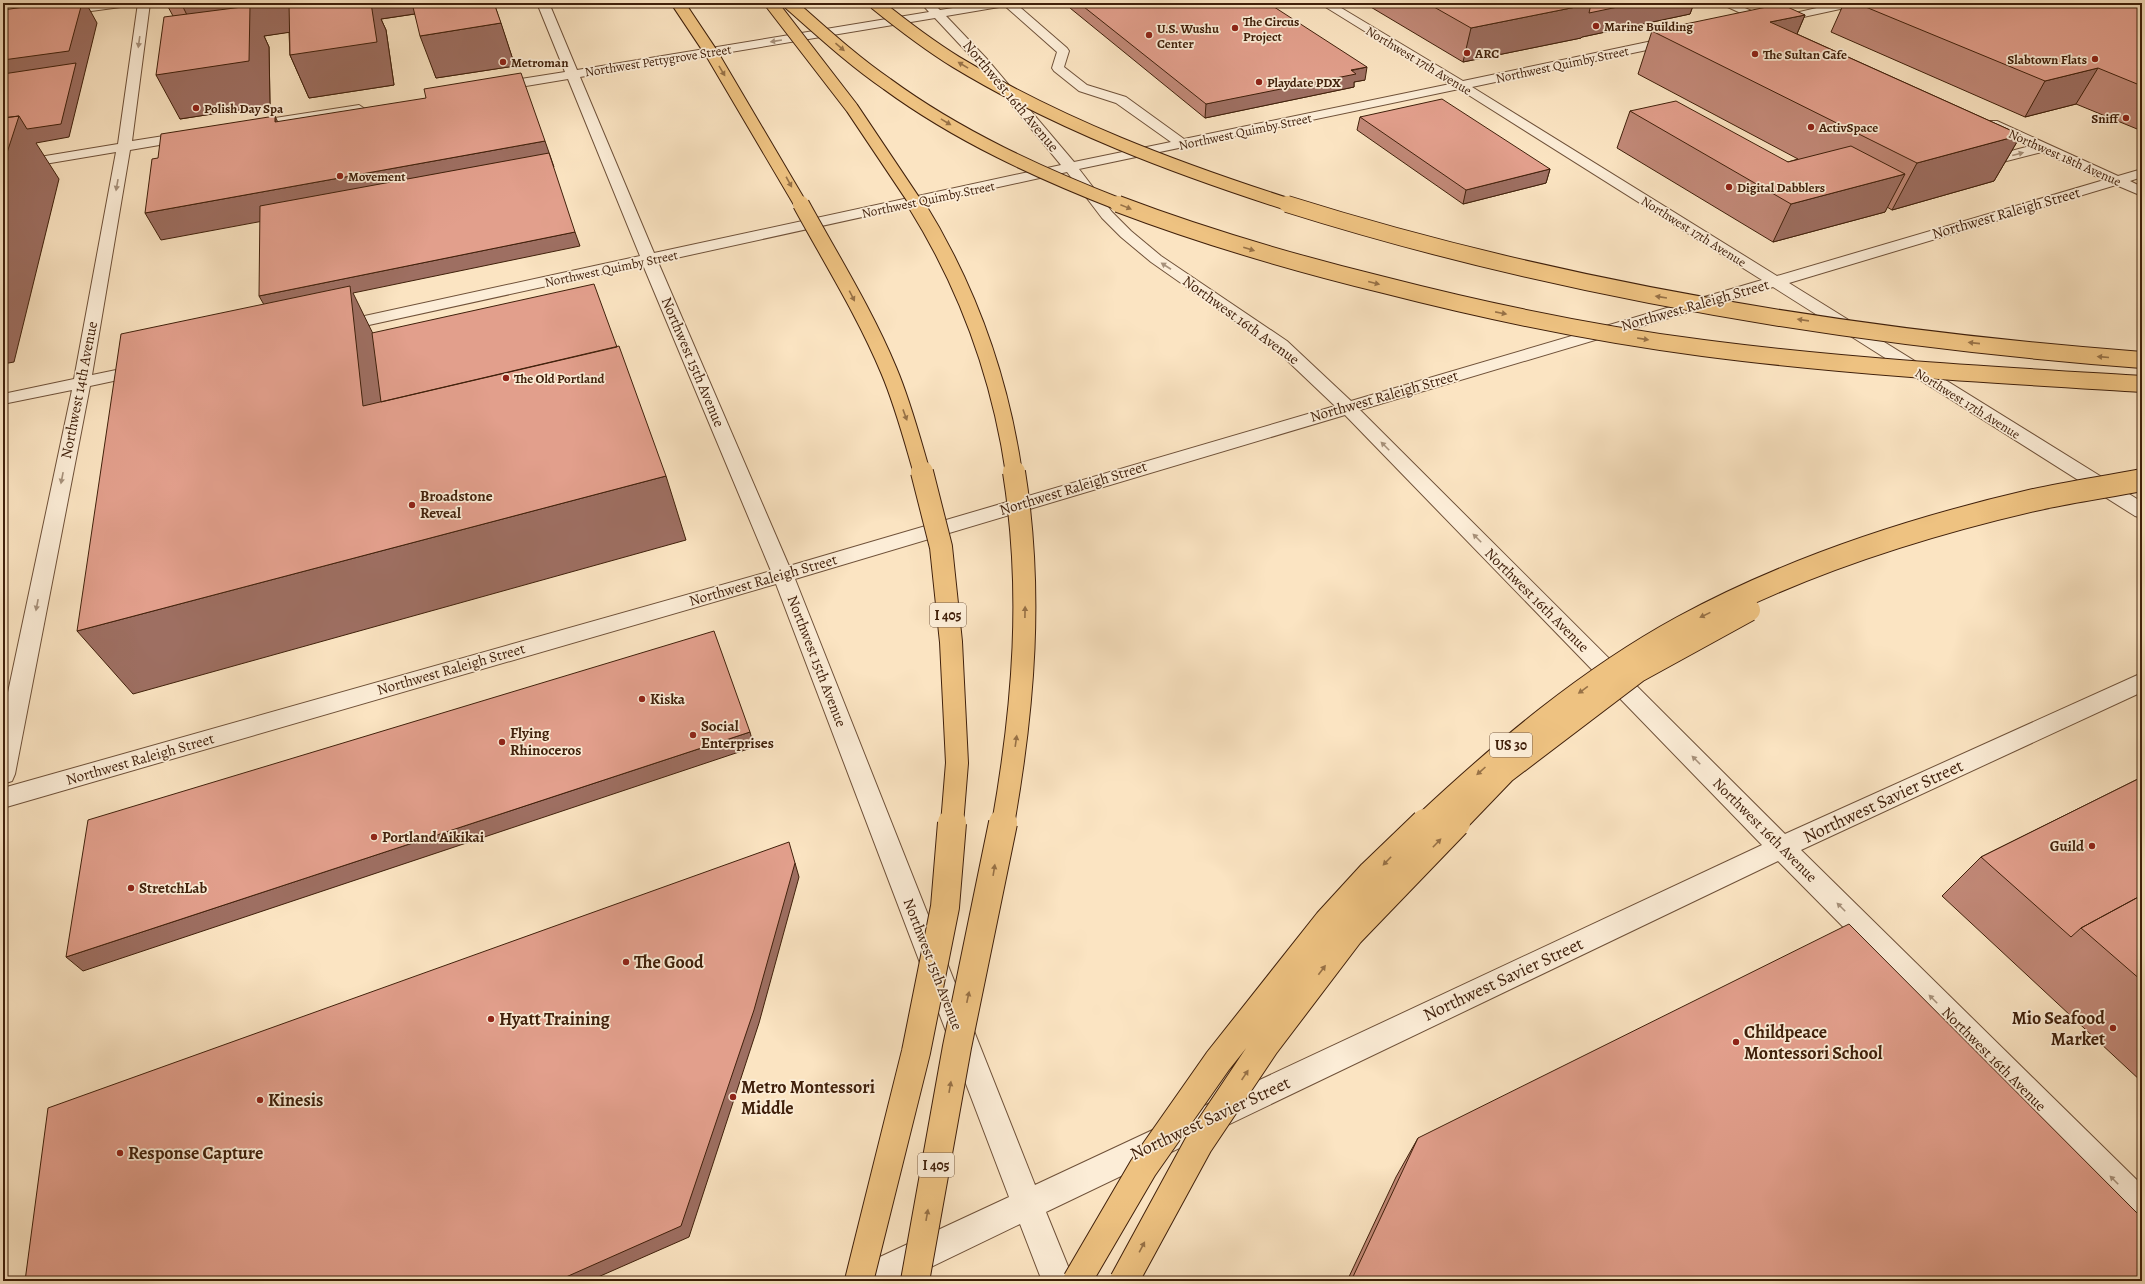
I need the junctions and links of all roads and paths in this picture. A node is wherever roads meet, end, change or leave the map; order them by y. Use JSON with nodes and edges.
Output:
{"nodes":[{"id":1,"x":128,"y":3,"type":"edge"},
{"id":2,"x":144,"y":3,"type":"edge"},
{"id":3,"x":543,"y":3,"type":"edge"},
{"id":4,"x":678,"y":3,"type":"edge"},
{"id":5,"x":771,"y":3,"type":"edge"},
{"id":6,"x":789,"y":3,"type":"edge"},
{"id":7,"x":875,"y":3,"type":"edge"},
{"id":8,"x":1006,"y":3,"type":"edge"},
{"id":9,"x":1326,"y":3,"type":"edge"},
{"id":10,"x":1725,"y":3,"type":"edge"},
{"id":11,"x":1854,"y":3,"type":"edge"},
{"id":12,"x":933,"y":9,"type":"edge"},
{"id":13,"x":3,"y":20,"type":"edge"},
{"id":14,"x":1766,"y":22,"type":"junction"},
{"id":15,"x":1743,"y":26,"type":"edge"},
{"id":16,"x":1786,"y":31,"type":"edge"},
{"id":17,"x":1689,"y":38,"type":"edge"},
{"id":18,"x":571,"y":74,"type":"junction"},
{"id":19,"x":1461,"y":85,"type":"junction"},
{"id":20,"x":482,"y":89,"type":"edge"},
{"id":21,"x":374,"y":106,"type":"edge"},
{"id":22,"x":1978,"y":118,"type":"edge"},
{"id":23,"x":235,"y":129,"type":"edge"},
{"id":24,"x":204,"y":134,"type":"edge"},
{"id":25,"x":1182,"y":144,"type":"junction"},
{"id":26,"x":124,"y":146,"type":"junction"},
{"id":27,"x":2043,"y":147,"type":"junction"},
{"id":28,"x":1970,"y":151,"type":"edge"},
{"id":29,"x":3,"y":167,"type":"edge"},
{"id":30,"x":1071,"y":168,"type":"junction"},
{"id":31,"x":2142,"y":173,"type":"edge"},
{"id":32,"x":2118,"y":181,"type":"junction"},
{"id":33,"x":2142,"y":192,"type":"edge"},
{"id":34,"x":649,"y":260,"type":"junction"},
{"id":35,"x":1774,"y":281,"type":"junction"},
{"id":36,"x":319,"y":331,"type":"edge"},
{"id":37,"x":2142,"y":360,"type":"edge"},
{"id":38,"x":163,"y":365,"type":"edge"},
{"id":39,"x":82,"y":383,"type":"junction"},
{"id":40,"x":2142,"y":384,"type":"edge"},
{"id":41,"x":3,"y":399,"type":"edge"},
{"id":42,"x":1347,"y":407,"type":"junction"},
{"id":43,"x":2142,"y":480,"type":"edge"},
{"id":44,"x":2142,"y":492,"type":"edge"},
{"id":45,"x":2142,"y":512,"type":"edge"},
{"id":46,"x":783,"y":575,"type":"junction"},
{"id":47,"x":2142,"y":682,"type":"edge"},
{"id":48,"x":3,"y":774,"type":"edge"},
{"id":49,"x":3,"y":798,"type":"edge"},
{"id":50,"x":1782,"y":848,"type":"junction"},
{"id":51,"x":1027,"y":1205,"type":"junction"},
{"id":52,"x":2142,"y":1207,"type":"edge"},
{"id":53,"x":859,"y":1281,"type":"edge"},
{"id":54,"x":866,"y":1281,"type":"edge"},
{"id":55,"x":914,"y":1281,"type":"edge"},
{"id":56,"x":1058,"y":1281,"type":"edge"},
{"id":57,"x":1076,"y":1281,"type":"edge"},
{"id":58,"x":1124,"y":1281,"type":"edge"}],
"edges":[{"from":1,"to":13,"type":"street"},
{"from":2,"to":26,"type":"street","name":"Northwest 14th Avenue","one_way":true},
{"from":3,"to":18,"type":"street","name":"Northwest 15th Avenue"},
{"from":4,"to":53,"type":"highway","number":"I 405","one_way":true,"bridge":true},
{"from":55,"to":5,"type":"highway","number":"I 405","one_way":true,"bridge":true},
{"from":6,"to":40,"type":"highway","one_way":true,"bridge":true},
{"from":37,"to":7,"type":"highway","one_way":true,"bridge":true},
{"from":8,"to":12,"type":"street","name":"Northwest Pettygrove Street"},
{"from":8,"to":25,"type":"street"},
{"from":9,"to":19,"type":"street","name":"Northwest 17th Avenue"},
{"from":10,"to":14,"type":"street"},
{"from":11,"to":14,"type":"street"},
{"from":12,"to":18,"type":"street","name":"Northwest Pettygrove Street","one_way":true},
{"from":12,"to":30,"type":"street","name":"Northwest 16th Avenue"},
{"from":14,"to":15,"type":"street"},
{"from":14,"to":16,"type":"street"},
{"from":17,"to":19,"type":"street","name":"Northwest Quimby Street"},
{"from":18,"to":20,"type":"street","name":"Northwest Pettygrove Street"},
{"from":18,"to":34,"type":"street","name":"Northwest 15th Avenue"},
{"from":19,"to":25,"type":"street","name":"Northwest Quimby Street"},
{"from":19,"to":35,"type":"street","name":"Northwest 17th Avenue"},
{"from":21,"to":23,"type":"street"},
{"from":22,"to":27,"type":"street","name":"Northwest 18th Avenue"},
{"from":24,"to":26,"type":"street"},
{"from":25,"to":30,"type":"street","name":"Northwest Quimby Street"},
{"from":26,"to":29,"type":"street"},
{"from":26,"to":39,"type":"street","name":"Northwest 14th Avenue","one_way":true},
{"from":28,"to":27,"type":"street","one_way":true},
{"from":27,"to":32,"type":"street","name":"Northwest 18th Avenue"},
{"from":30,"to":34,"type":"street","name":"Northwest Quimby Street"},
{"from":42,"to":30,"type":"street","name":"Northwest 16th Avenue","one_way":true},
{"from":31,"to":32,"type":"street","name":"Northwest Raleigh Street"},
{"from":32,"to":33,"type":"street","name":"Northwest 18th Avenue"},
{"from":32,"to":35,"type":"street","name":"Northwest Raleigh Street"},
{"from":34,"to":36,"type":"street","name":"Northwest Quimby Street"},
{"from":34,"to":46,"type":"street","name":"Northwest 15th Avenue"},
{"from":35,"to":42,"type":"street","name":"Northwest Raleigh Street"},
{"from":35,"to":45,"type":"street","name":"Northwest 17th Avenue"},
{"from":38,"to":39,"type":"street"},
{"from":39,"to":41,"type":"street"},
{"from":39,"to":48,"type":"street","name":"Northwest 14th Avenue","one_way":true},
{"from":42,"to":46,"type":"street","name":"Northwest Raleigh Street"},
{"from":50,"to":42,"type":"street","name":"Northwest 16th Avenue","one_way":true},
{"from":43,"to":57,"type":"highway","number":"US 30","one_way":true,"bridge":true},
{"from":58,"to":44,"type":"highway","number":"US 30","one_way":true,"bridge":true},
{"from":46,"to":49,"type":"street","name":"Northwest Raleigh Street"},
{"from":46,"to":51,"type":"street","name":"Northwest 15th Avenue"},
{"from":47,"to":50,"type":"street","name":"Northwest Savier Street"},
{"from":50,"to":51,"type":"street","name":"Northwest Savier Street"},
{"from":52,"to":50,"type":"street","name":"Northwest 16th Avenue","one_way":true},
{"from":51,"to":54,"type":"street","name":"Northwest Savier Street"},
{"from":51,"to":56,"type":"street","name":"Northwest 15th Avenue"}]}
